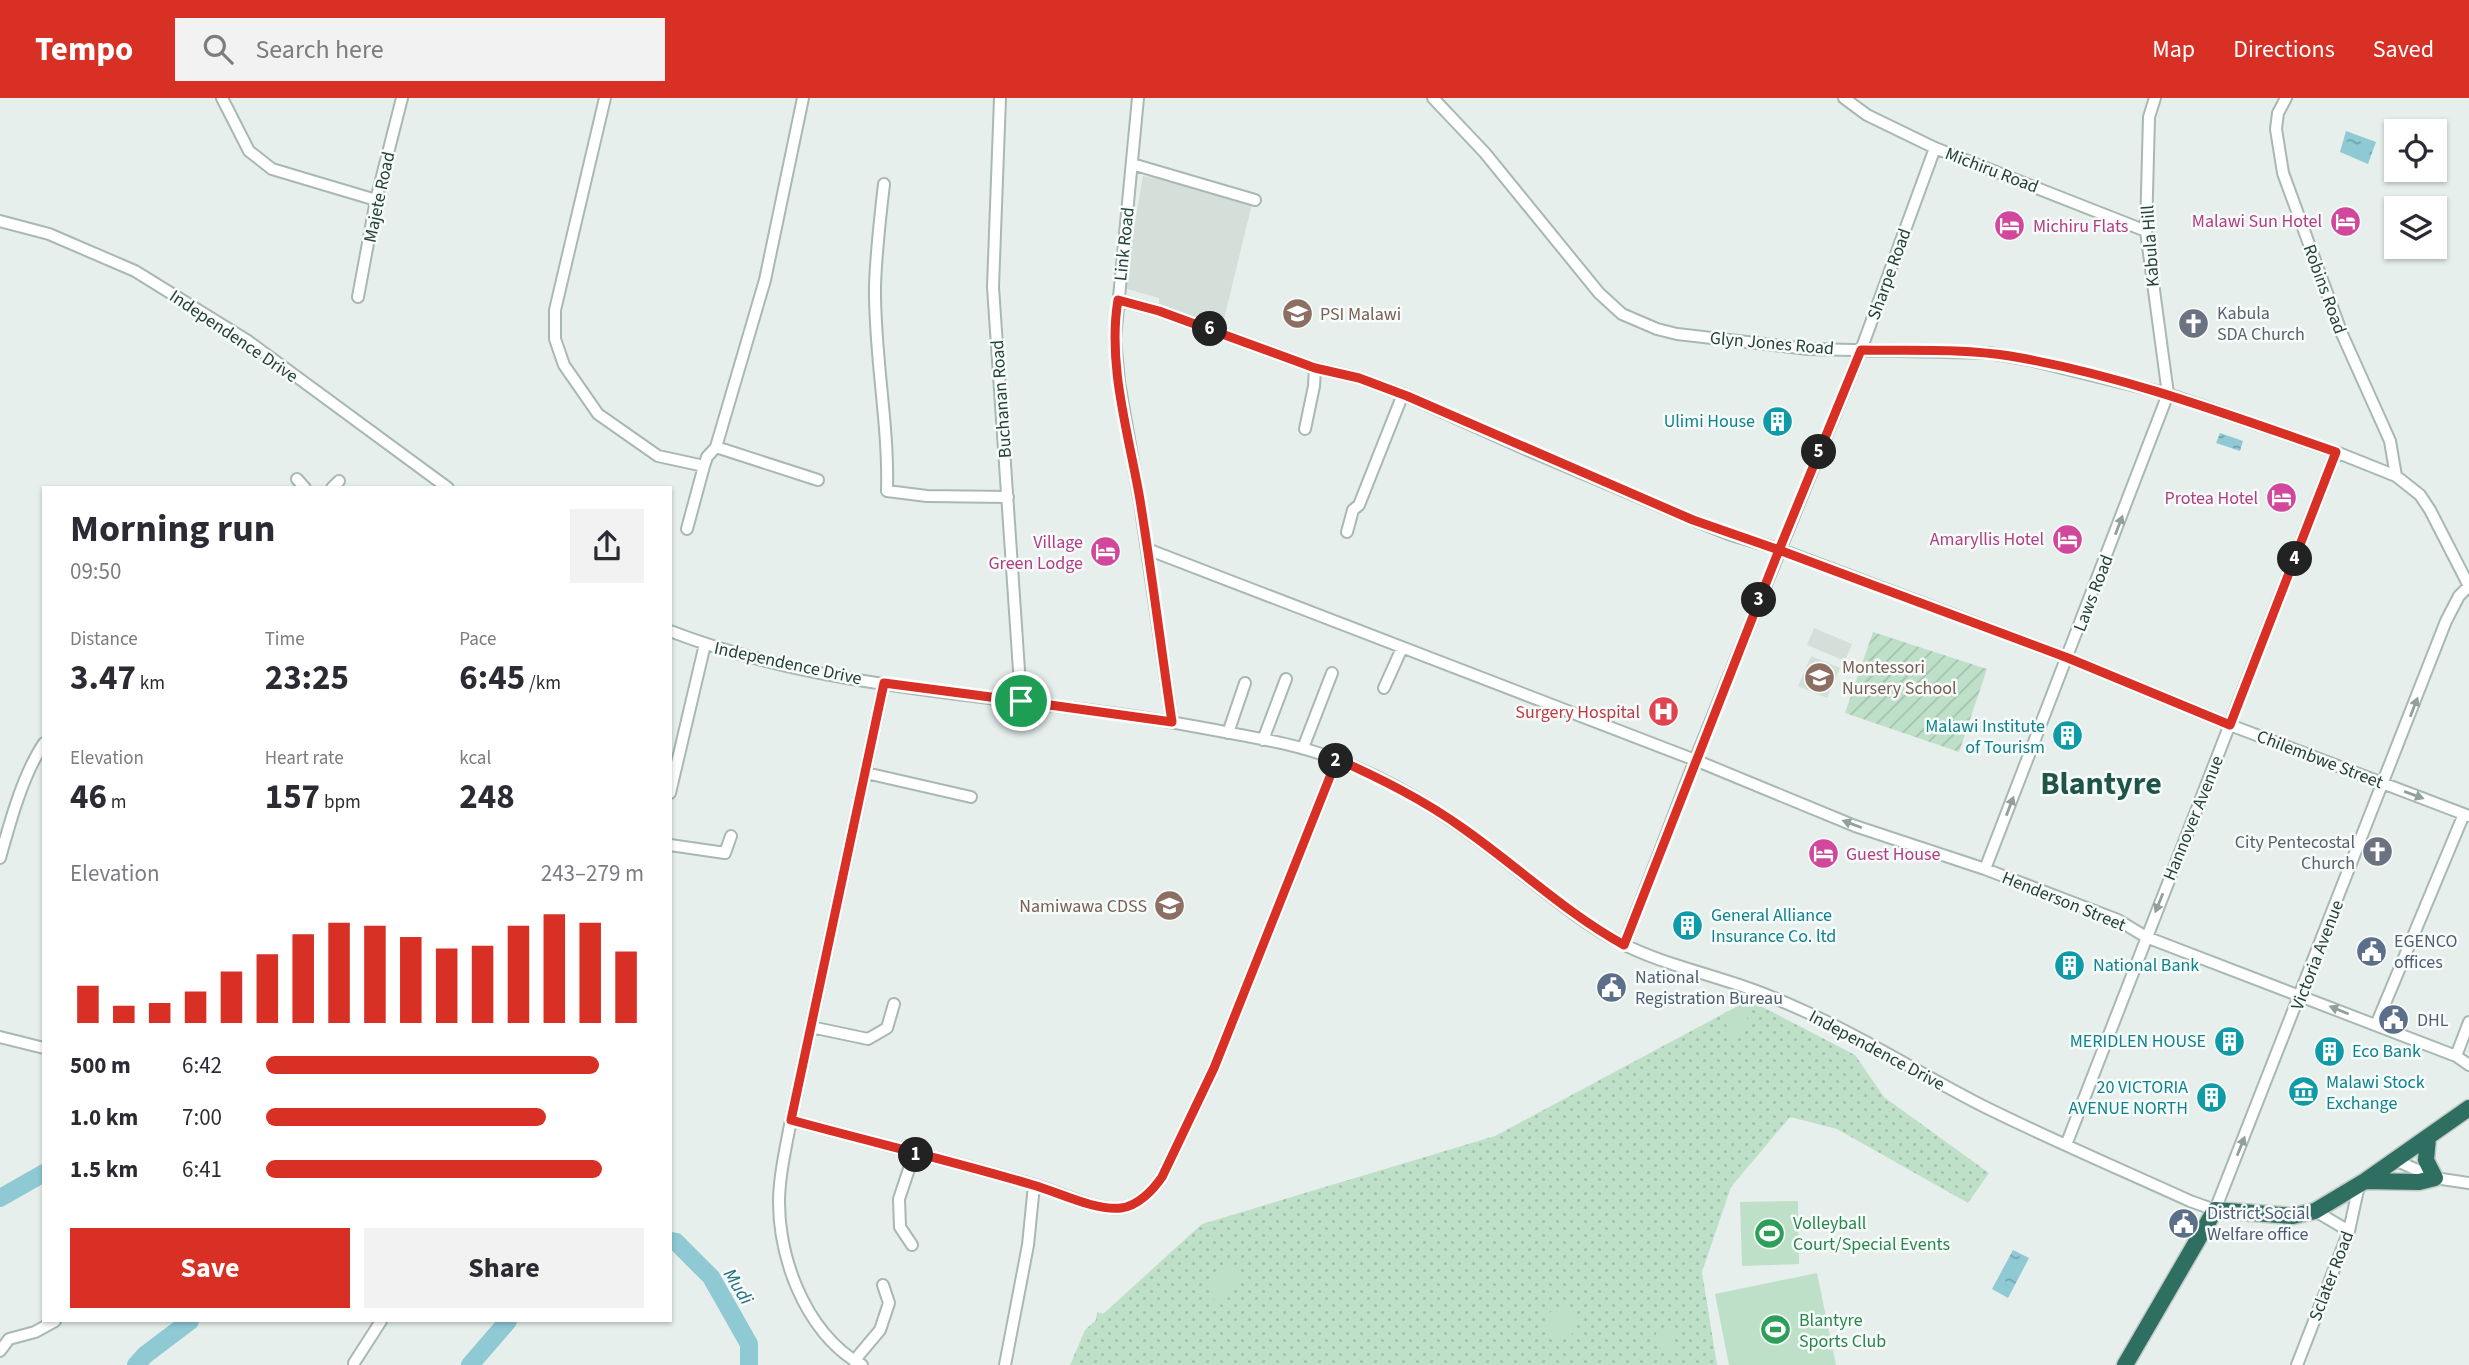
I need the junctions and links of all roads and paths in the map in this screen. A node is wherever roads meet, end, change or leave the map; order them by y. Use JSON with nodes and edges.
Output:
{"nodes":[{"id":1,"x":222,"y":98,"type":"edge"},
{"id":2,"x":402,"y":98,"type":"edge"},
{"id":3,"x":605,"y":98,"type":"edge"},
{"id":4,"x":803,"y":98,"type":"edge"},
{"id":5,"x":1000,"y":98,"type":"edge"},
{"id":6,"x":1138,"y":98,"type":"edge"},
{"id":7,"x":1433,"y":98,"type":"edge"},
{"id":8,"x":1844,"y":98,"type":"edge"},
{"id":9,"x":2155,"y":98,"type":"edge"},
{"id":10,"x":2286,"y":98,"type":"edge"},
{"id":11,"x":1936,"y":148,"type":"junction"},
{"id":12,"x":1132,"y":164,"type":"junction"},
{"id":13,"x":884,"y":184,"type":"dead end"},
{"id":14,"x":376,"y":200,"type":"junction"},
{"id":15,"x":1255,"y":200,"type":"dead end"},
{"id":16,"x":0,"y":221,"type":"edge"},
{"id":17,"x":2146,"y":231,"type":"junction"},
{"id":18,"x":358,"y":297,"type":"dead end"},
{"id":19,"x":1118,"y":300,"type":"junction"},
{"id":20,"x":1861,"y":350,"type":"junction"},
{"id":21,"x":1315,"y":368,"type":"junction"},
{"id":22,"x":1403,"y":394,"type":"junction"},
{"id":23,"x":2168,"y":394,"type":"junction"},
{"id":24,"x":1305,"y":429,"type":"dead end"},
{"id":25,"x":716,"y":447,"type":"junction"},
{"id":26,"x":2336,"y":452,"type":"junction"},
{"id":27,"x":704,"y":466,"type":"junction"},
{"id":28,"x":2396,"y":476,"type":"junction"},
{"id":29,"x":297,"y":478,"type":"dead end"},
{"id":30,"x":818,"y":480,"type":"dead end"},
{"id":31,"x":303,"y":486,"type":"edge"},
{"id":32,"x":445,"y":486,"type":"edge"},
{"id":33,"x":1008,"y":497,"type":"junction"},
{"id":34,"x":687,"y":528,"type":"dead end"},
{"id":35,"x":1347,"y":532,"type":"dead end"},
{"id":36,"x":1147,"y":549,"type":"junction"},
{"id":37,"x":1779,"y":550,"type":"junction"},
{"id":38,"x":2469,"y":586,"type":"edge"},
{"id":39,"x":672,"y":632,"type":"edge"},
{"id":40,"x":705,"y":644,"type":"junction"},
{"id":41,"x":1402,"y":648,"type":"junction"},
{"id":42,"x":2068,"y":658,"type":"junction"},
{"id":43,"x":1332,"y":673,"type":"dead end"},
{"id":44,"x":1286,"y":679,"type":"dead end"},
{"id":45,"x":884,"y":683,"type":"junction"},
{"id":46,"x":1245,"y":683,"type":"dead end"},
{"id":47,"x":1384,"y":688,"type":"dead end"},
{"id":48,"x":1021,"y":701,"type":"junction"},
{"id":49,"x":1172,"y":722,"type":"junction"},
{"id":50,"x":2230,"y":725,"type":"junction"},
{"id":51,"x":1228,"y":733,"type":"junction"},
{"id":52,"x":1263,"y":740,"type":"junction"},
{"id":53,"x":42,"y":746,"type":"edge"},
{"id":54,"x":1303,"y":748,"type":"junction"},
{"id":55,"x":1337,"y":759,"type":"junction"},
{"id":56,"x":1695,"y":760,"type":"junction"},
{"id":57,"x":866,"y":773,"type":"junction"},
{"id":58,"x":672,"y":784,"type":"edge"},
{"id":59,"x":2384,"y":784,"type":"junction"},
{"id":60,"x":971,"y":797,"type":"dead end"},
{"id":61,"x":2467,"y":815,"type":"edge"},
{"id":62,"x":731,"y":836,"type":"dead end"},
{"id":63,"x":672,"y":845,"type":"edge"},
{"id":64,"x":0,"y":858,"type":"edge"},
{"id":65,"x":1985,"y":869,"type":"junction"},
{"id":66,"x":2146,"y":937,"type":"junction"},
{"id":67,"x":1624,"y":945,"type":"junction"},
{"id":68,"x":2301,"y":995,"type":"junction"},
{"id":69,"x":894,"y":1004,"type":"dead end"},
{"id":70,"x":2469,"y":1022,"type":"edge"},
{"id":71,"x":2376,"y":1026,"type":"junction"},
{"id":72,"x":811,"y":1027,"type":"junction"},
{"id":73,"x":0,"y":1037,"type":"edge"},
{"id":74,"x":42,"y":1048,"type":"edge"},
{"id":75,"x":2456,"y":1056,"type":"junction"},
{"id":76,"x":2469,"y":1065,"type":"edge"},
{"id":77,"x":2469,"y":1108,"type":"edge"},
{"id":78,"x":791,"y":1120,"type":"junction"},
{"id":79,"x":2428,"y":1138,"type":"junction"},
{"id":80,"x":2066,"y":1144,"type":"junction"},
{"id":81,"x":914,"y":1154,"type":"junction"},
{"id":82,"x":2395,"y":1160,"type":"junction"},
{"id":83,"x":2435,"y":1178,"type":"junction"},
{"id":84,"x":2362,"y":1183,"type":"junction"},
{"id":85,"x":2469,"y":1183,"type":"edge"},
{"id":86,"x":1034,"y":1185,"type":"junction"},
{"id":87,"x":2215,"y":1210,"type":"junction"},
{"id":88,"x":2315,"y":1211,"type":"junction"},
{"id":89,"x":2349,"y":1231,"type":"junction"},
{"id":90,"x":912,"y":1245,"type":"dead end"},
{"id":91,"x":883,"y":1285,"type":"dead end"},
{"id":92,"x":53,"y":1322,"type":"edge"},
{"id":93,"x":380,"y":1322,"type":"edge"},
{"id":94,"x":0,"y":1351,"type":"edge"},
{"id":95,"x":354,"y":1363,"type":"dead end"},
{"id":96,"x":858,"y":1363,"type":"edge"},
{"id":97,"x":1004,"y":1365,"type":"edge"},
{"id":98,"x":2125,"y":1365,"type":"edge"},
{"id":99,"x":2297,"y":1365,"type":"edge"}],
"edges":[{"from":1,"to":14,"type":"street"},
{"from":2,"to":14,"type":"street","name":"Majete Road"},
{"from":3,"to":27,"type":"street"},
{"from":4,"to":25,"type":"street"},
{"from":5,"to":33,"type":"street","name":"Buchanan Road"},
{"from":6,"to":12,"type":"street","name":"Link Road"},
{"from":7,"to":20,"type":"street","name":"Glyn Jones Road"},
{"from":8,"to":11,"type":"street","name":"Michiru Road"},
{"from":9,"to":17,"type":"street","name":"Kabula Hill"},
{"from":10,"to":28,"type":"street","name":"Robins Road"},
{"from":11,"to":17,"type":"street","name":"Michiru Road"},
{"from":11,"to":20,"type":"street","name":"Sharpe Road"},
{"from":12,"to":15,"type":"street"},
{"from":12,"to":19,"type":"street","name":"Link Road"},
{"from":13,"to":33,"type":"street"},
{"from":14,"to":18,"type":"street","name":"Majete Road"},
{"from":16,"to":32,"type":"street","name":"Independence Drive"},
{"from":17,"to":23,"type":"street","name":"Kabula Hill"},
{"from":19,"to":21,"type":"street","name":"Chilembwe Street"},
{"from":19,"to":36,"type":"street","name":"Link Road"},
{"from":20,"to":23,"type":"street","name":"Glyn Jones Road"},
{"from":20,"to":37,"type":"street","name":"Sharpe Road"},
{"from":21,"to":22,"type":"street","name":"Chilembwe Street"},
{"from":21,"to":24,"type":"street"},
{"from":22,"to":35,"type":"street"},
{"from":22,"to":37,"type":"street","name":"Chilembwe Street"},
{"from":23,"to":26,"type":"street","name":"Glyn Jones Road"},
{"from":42,"to":23,"type":"street","name":"Laws Road","one_way":true},
{"from":25,"to":27,"type":"street"},
{"from":25,"to":30,"type":"street"},
{"from":26,"to":28,"type":"street","name":"Glyn Jones Road"},
{"from":26,"to":50,"type":"street","name":"Hannover Avenue"},
{"from":27,"to":34,"type":"street"},
{"from":28,"to":38,"type":"street","name":"Glyn Jones Road"},
{"from":29,"to":31,"type":"street"},
{"from":33,"to":48,"type":"street","name":"Buchanan Road"},
{"from":36,"to":41,"type":"street","name":"Henderson Street"},
{"from":36,"to":49,"type":"street","name":"Link Road"},
{"from":37,"to":42,"type":"street","name":"Chilembwe Street"},
{"from":37,"to":56,"type":"street","name":"Sharpe Road"},
{"from":59,"to":38,"type":"street","name":"Victoria Avenue","one_way":true},
{"from":39,"to":40,"type":"street","name":"Independence Drive"},
{"from":40,"to":45,"type":"street","name":"Independence Drive"},
{"from":40,"to":58,"type":"street"},
{"from":41,"to":47,"type":"street"},
{"from":41,"to":56,"type":"street","name":"Henderson Street"},
{"from":42,"to":50,"type":"street","name":"Chilembwe Street"},
{"from":65,"to":42,"type":"street","name":"Laws Road","one_way":true},
{"from":43,"to":54,"type":"street"},
{"from":44,"to":52,"type":"street"},
{"from":45,"to":48,"type":"street","name":"Independence Drive"},
{"from":45,"to":57,"type":"street"},
{"from":46,"to":51,"type":"street"},
{"from":48,"to":49,"type":"street","name":"Independence Drive"},
{"from":49,"to":51,"type":"street","name":"Independence Drive"},
{"from":50,"to":59,"type":"street","name":"Chilembwe Street"},
{"from":50,"to":66,"type":"street","name":"Hannover Avenue","one_way":true},
{"from":51,"to":52,"type":"street","name":"Independence Drive"},
{"from":52,"to":54,"type":"street","name":"Independence Drive"},
{"from":53,"to":64,"type":"street"},
{"from":54,"to":55,"type":"street","name":"Independence Drive"},
{"from":55,"to":67,"type":"street","name":"Independence Drive"},
{"from":55,"to":86,"type":"street"},
{"from":65,"to":56,"type":"street","name":"Henderson Street","one_way":true},
{"from":56,"to":67,"type":"street","name":"Sharpe Road"},
{"from":57,"to":60,"type":"street"},
{"from":57,"to":72,"type":"street"},
{"from":59,"to":61,"type":"street","name":"Chilembwe Street","one_way":true},
{"from":59,"to":68,"type":"street","name":"Victoria Avenue"},
{"from":61,"to":71,"type":"street"},
{"from":62,"to":63,"type":"street"},
{"from":65,"to":66,"type":"street","name":"Henderson Street"},
{"from":66,"to":68,"type":"street","name":"Henderson Street"},
{"from":66,"to":80,"type":"street","name":"Hannover Avenue"},
{"from":67,"to":80,"type":"street","name":"Independence Drive"},
{"from":71,"to":68,"type":"street","name":"Henderson Street","one_way":true},
{"from":87,"to":68,"type":"street","name":"Victoria Avenue","one_way":true},
{"from":69,"to":72,"type":"street"},
{"from":70,"to":75,"type":"street"},
{"from":71,"to":75,"type":"street","name":"Henderson Street"},
{"from":72,"to":78,"type":"street"},
{"from":73,"to":74,"type":"street"},
{"from":75,"to":76,"type":"street","name":"Henderson Street"},
{"from":77,"to":79,"type":"highway"},
{"from":78,"to":81,"type":"street"},
{"from":78,"to":96,"type":"street"},
{"from":79,"to":82,"type":"highway"},
{"from":79,"to":83,"type":"highway"},
{"from":80,"to":87,"type":"street","name":"Independence Drive"},
{"from":81,"to":86,"type":"street"},
{"from":81,"to":90,"type":"street"},
{"from":82,"to":83,"type":"street"},
{"from":82,"to":84,"type":"highway"},
{"from":83,"to":84,"type":"highway"},
{"from":83,"to":85,"type":"street"},
{"from":84,"to":88,"type":"highway"},
{"from":84,"to":89,"type":"street","name":"Sclater Road"},
{"from":86,"to":97,"type":"street"},
{"from":87,"to":88,"type":"highway"},
{"from":87,"to":98,"type":"highway"},
{"from":88,"to":89,"type":"street"},
{"from":89,"to":99,"type":"street","name":"Sclater Road"},
{"from":91,"to":96,"type":"street"},
{"from":92,"to":94,"type":"street"},
{"from":93,"to":95,"type":"street"}]}
